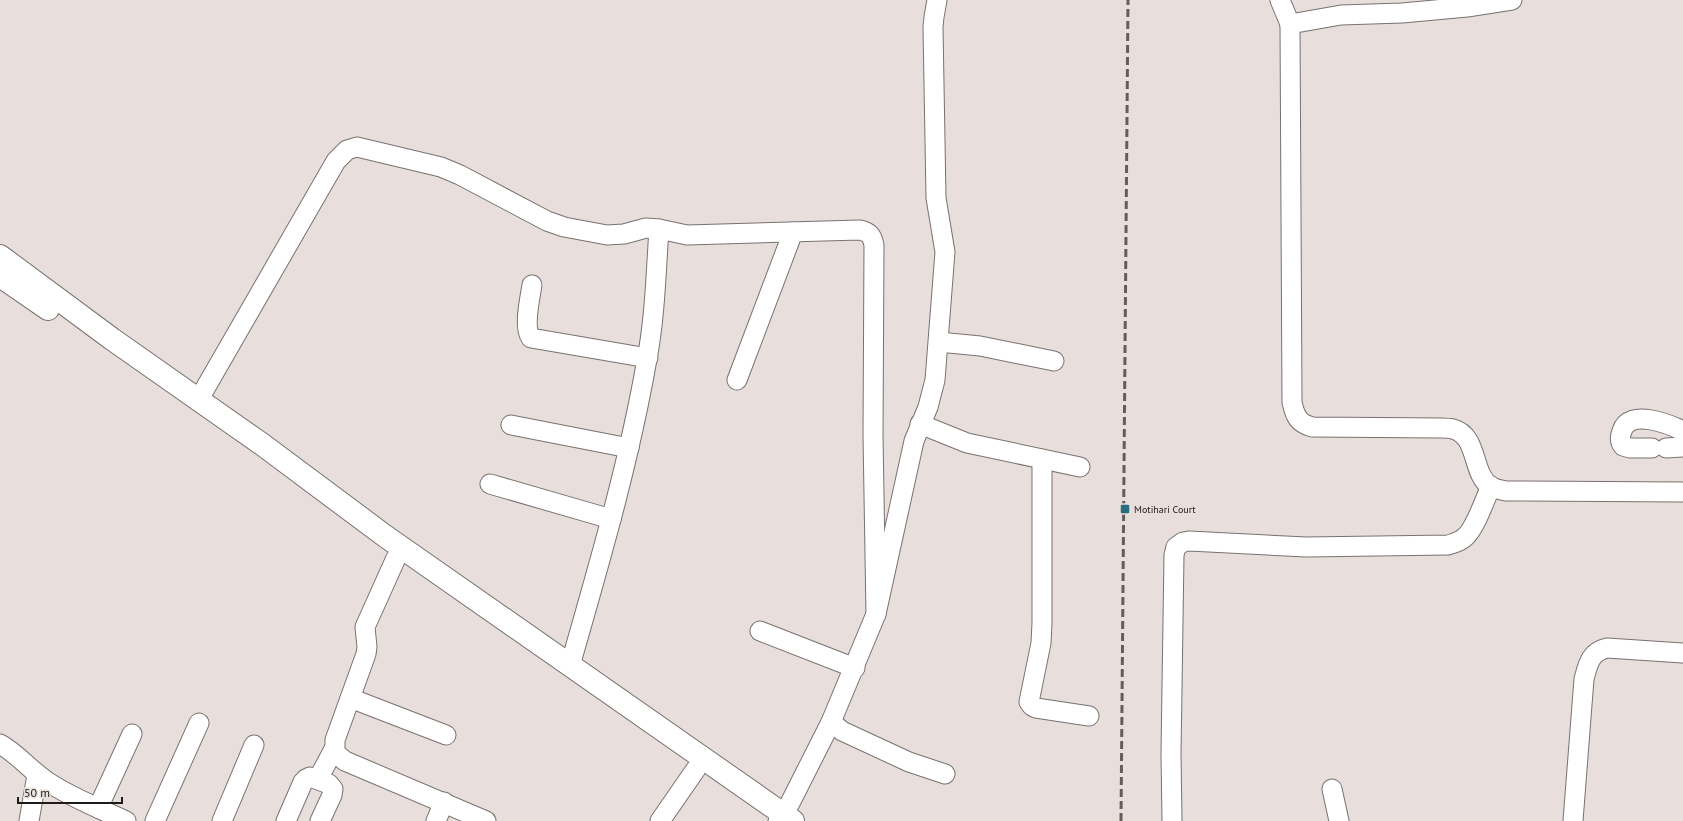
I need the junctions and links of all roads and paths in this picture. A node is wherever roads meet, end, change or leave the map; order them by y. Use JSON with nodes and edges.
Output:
{"nodes":[{"id":1,"x":937,"y":0,"type":"edge"},
{"id":2,"x":1280,"y":0,"type":"edge"},
{"id":3,"x":1512,"y":0,"type":"edge"},
{"id":4,"x":1444,"y":4,"type":"edge"},
{"id":5,"x":1290,"y":24,"type":"junction"},
{"id":6,"x":659,"y":229,"type":"junction"},
{"id":7,"x":793,"y":232,"type":"junction"},
{"id":8,"x":0,"y":256,"type":"edge"},
{"id":9,"x":0,"y":276,"type":"edge"},
{"id":10,"x":532,"y":285,"type":"dead end"},
{"id":11,"x":939,"y":342,"type":"junction"},
{"id":12,"x":648,"y":358,"type":"junction"},
{"id":13,"x":1054,"y":361,"type":"dead end"},
{"id":14,"x":737,"y":380,"type":"dead end"},
{"id":15,"x":199,"y":399,"type":"junction"},
{"id":16,"x":920,"y":424,"type":"junction"},
{"id":17,"x":511,"y":425,"type":"dead end"},
{"id":18,"x":1683,"y":431,"type":"edge"},
{"id":19,"x":1667,"y":447,"type":"edge"},
{"id":20,"x":629,"y":448,"type":"junction"},
{"id":21,"x":1042,"y":459,"type":"junction"},
{"id":22,"x":1080,"y":467,"type":"dead end"},
{"id":23,"x":490,"y":484,"type":"dead end"},
{"id":24,"x":1491,"y":486,"type":"junction"},
{"id":25,"x":1683,"y":492,"type":"edge"},
{"id":26,"x":611,"y":519,"type":"junction"},
{"id":27,"x":396,"y":558,"type":"junction"},
{"id":28,"x":876,"y":614,"type":"junction"},
{"id":29,"x":760,"y":631,"type":"dead end"},
{"id":30,"x":1683,"y":653,"type":"edge"},
{"id":31,"x":570,"y":666,"type":"junction"},
{"id":32,"x":855,"y":668,"type":"junction"},
{"id":33,"x":350,"y":698,"type":"junction"},
{"id":34,"x":1089,"y":716,"type":"dead end"},
{"id":35,"x":831,"y":722,"type":"junction"},
{"id":36,"x":199,"y":723,"type":"dead end"},
{"id":37,"x":132,"y":734,"type":"dead end"},
{"id":38,"x":446,"y":735,"type":"dead end"},
{"id":39,"x":0,"y":744,"type":"edge"},
{"id":40,"x":254,"y":745,"type":"dead end"},
{"id":41,"x":334,"y":749,"type":"junction"},
{"id":42,"x":696,"y":769,"type":"junction"},
{"id":43,"x":945,"y":774,"type":"dead end"},
{"id":44,"x":38,"y":775,"type":"junction"},
{"id":45,"x":318,"y":779,"type":"junction"},
{"id":46,"x":1332,"y":789,"type":"dead end"},
{"id":47,"x":444,"y":802,"type":"junction"},
{"id":48,"x":98,"y":808,"type":"junction"},
{"id":49,"x":780,"y":819,"type":"edge"},
{"id":50,"x":29,"y":821,"type":"edge"},
{"id":51,"x":126,"y":821,"type":"edge"},
{"id":52,"x":155,"y":821,"type":"edge"},
{"id":53,"x":222,"y":821,"type":"edge"},
{"id":54,"x":286,"y":821,"type":"edge"},
{"id":55,"x":320,"y":821,"type":"edge"},
{"id":56,"x":436,"y":821,"type":"edge"},
{"id":57,"x":486,"y":821,"type":"edge"},
{"id":58,"x":660,"y":821,"type":"edge"},
{"id":59,"x":1172,"y":821,"type":"edge"},
{"id":60,"x":1339,"y":821,"type":"edge"},
{"id":61,"x":1573,"y":821,"type":"edge"}],
"edges":[{"from":1,"to":11,"type":"street"},
{"from":2,"to":5,"type":"street"},
{"from":3,"to":4,"type":"street"},
{"from":4,"to":5,"type":"street"},
{"from":5,"to":24,"type":"street"},
{"from":6,"to":7,"type":"street"},
{"from":6,"to":12,"type":"street"},
{"from":6,"to":15,"type":"street"},
{"from":7,"to":14,"type":"street"},
{"from":7,"to":28,"type":"street"},
{"from":8,"to":15,"type":"main road"},
{"from":9,"to":27,"type":"main road"},
{"from":10,"to":12,"type":"street"},
{"from":11,"to":13,"type":"street"},
{"from":11,"to":16,"type":"street"},
{"from":12,"to":20,"type":"street"},
{"from":15,"to":31,"type":"main road"},
{"from":16,"to":21,"type":"street"},
{"from":16,"to":28,"type":"street"},
{"from":17,"to":20,"type":"street"},
{"from":18,"to":19,"type":"street"},
{"from":20,"to":26,"type":"street"},
{"from":21,"to":22,"type":"street"},
{"from":21,"to":34,"type":"street"},
{"from":23,"to":26,"type":"street"},
{"from":24,"to":25,"type":"street"},
{"from":24,"to":59,"type":"street"},
{"from":26,"to":31,"type":"street"},
{"from":27,"to":33,"type":"street"},
{"from":27,"to":42,"type":"main road"},
{"from":28,"to":32,"type":"street"},
{"from":29,"to":32,"type":"street"},
{"from":30,"to":61,"type":"street"},
{"from":31,"to":49,"type":"main road"},
{"from":32,"to":35,"type":"street"},
{"from":33,"to":38,"type":"street"},
{"from":33,"to":41,"type":"street"},
{"from":35,"to":43,"type":"street"},
{"from":35,"to":49,"type":"street"},
{"from":36,"to":52,"type":"street"},
{"from":37,"to":48,"type":"street"},
{"from":39,"to":44,"type":"street"},
{"from":40,"to":53,"type":"street"},
{"from":41,"to":45,"type":"street"},
{"from":41,"to":47,"type":"street"},
{"from":42,"to":49,"type":"main road"},
{"from":42,"to":58,"type":"street"},
{"from":44,"to":48,"type":"street"},
{"from":44,"to":50,"type":"street"},
{"from":45,"to":54,"type":"street"},
{"from":45,"to":55,"type":"street"},
{"from":46,"to":60,"type":"street"},
{"from":47,"to":56,"type":"street"},
{"from":47,"to":57,"type":"street"},
{"from":48,"to":51,"type":"street"}]}
